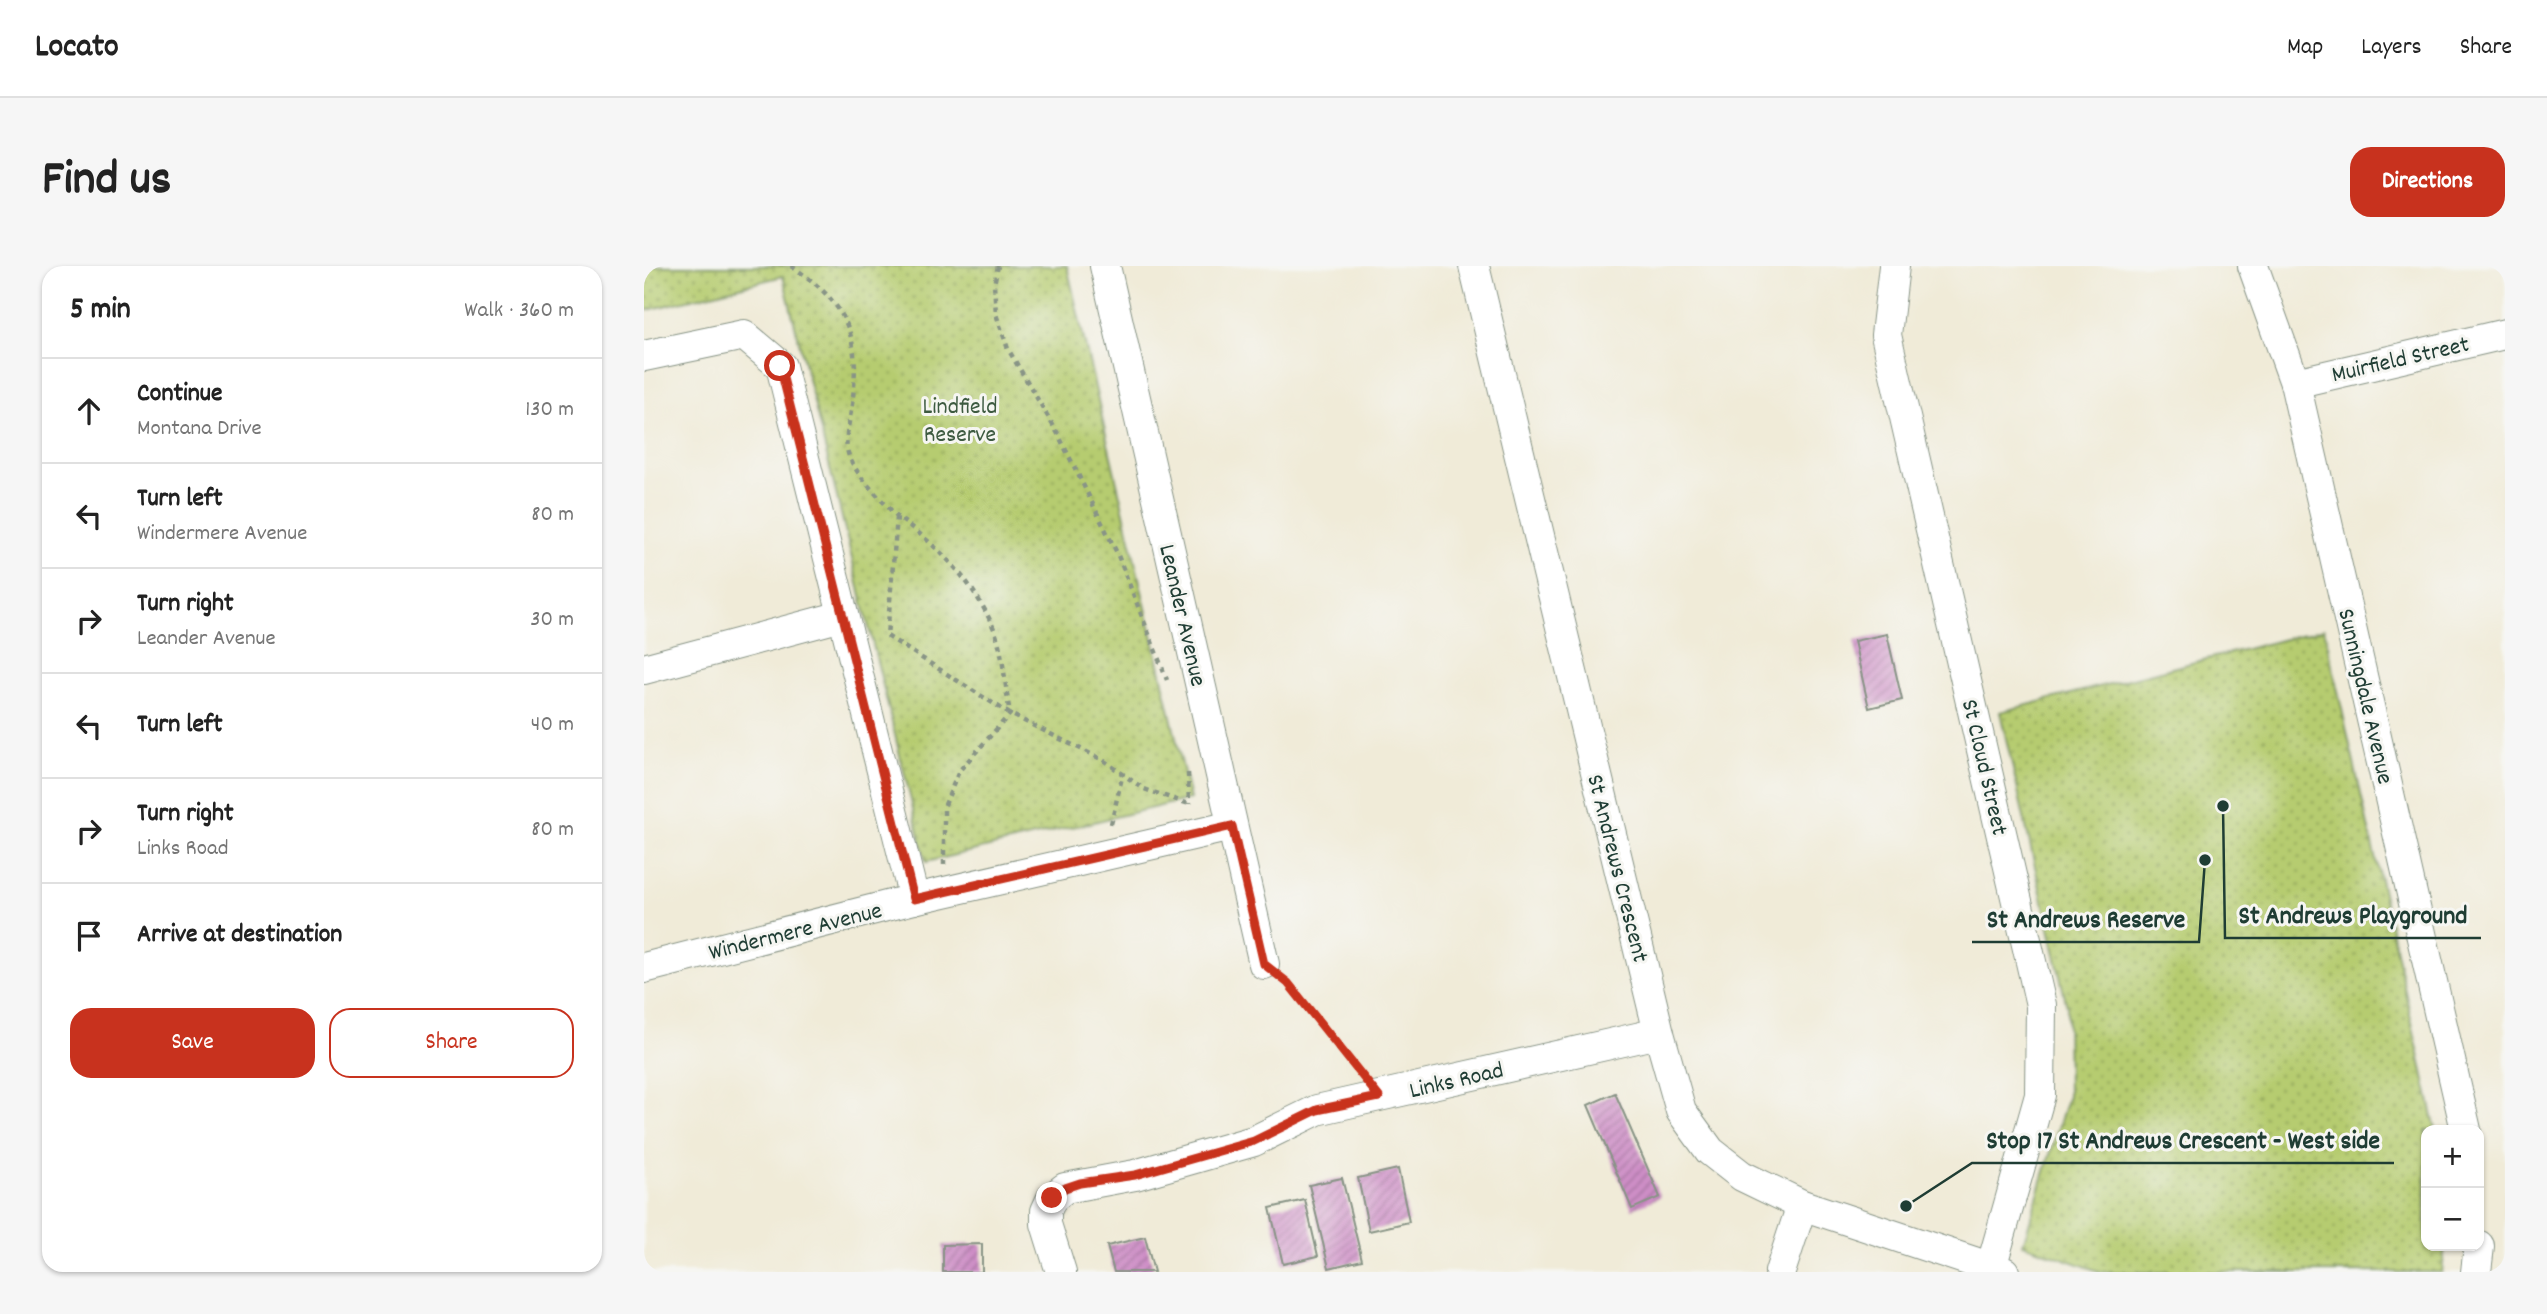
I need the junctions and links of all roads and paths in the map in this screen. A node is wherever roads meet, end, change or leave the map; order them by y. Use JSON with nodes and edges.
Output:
{"nodes":[{"id":1,"x":791,"y":266,"type":"edge"},
{"id":2,"x":998,"y":266,"type":"edge"},
{"id":3,"x":1105,"y":266,"type":"edge"},
{"id":4,"x":1474,"y":266,"type":"edge"},
{"id":5,"x":1894,"y":266,"type":"edge"},
{"id":6,"x":2253,"y":266,"type":"edge"},
{"id":7,"x":2505,"y":334,"type":"edge"},
{"id":8,"x":644,"y":356,"type":"edge"},
{"id":9,"x":2295,"y":383,"type":"junction"},
{"id":10,"x":897,"y":517,"type":"junction"},
{"id":11,"x":842,"y":617,"type":"junction"},
{"id":12,"x":644,"y":669,"type":"edge"},
{"id":13,"x":1168,"y":682,"type":"dead end"},
{"id":14,"x":1010,"y":714,"type":"junction"},
{"id":15,"x":1188,"y":770,"type":"dead end"},
{"id":16,"x":1123,"y":774,"type":"junction"},
{"id":17,"x":1189,"y":804,"type":"junction"},
{"id":18,"x":1197,"y":807,"type":"dead end"},
{"id":19,"x":1232,"y":826,"type":"junction"},
{"id":20,"x":1103,"y":856,"type":"junction"},
{"id":21,"x":941,"y":873,"type":"dead end"},
{"id":22,"x":914,"y":899,"type":"junction"},
{"id":23,"x":1264,"y":964,"type":"joint"},
{"id":24,"x":644,"y":968,"type":"edge"},
{"id":25,"x":1659,"y":1033,"type":"junction"},
{"id":26,"x":1379,"y":1097,"type":"junction"},
{"id":27,"x":2465,"y":1125,"type":"edge"},
{"id":28,"x":1802,"y":1205,"type":"junction"},
{"id":29,"x":2478,"y":1251,"type":"edge"},
{"id":30,"x":1997,"y":1270,"type":"edge"},
{"id":31,"x":1061,"y":1272,"type":"edge"},
{"id":32,"x":1780,"y":1272,"type":"edge"},
{"id":33,"x":2476,"y":1272,"type":"edge"}],
"edges":[{"from":1,"to":10,"type":"path"},
{"from":2,"to":13,"type":"path"},
{"from":3,"to":19,"type":"street","name":"Leander Avenue"},
{"from":4,"to":25,"type":"street","name":"St Andrews Crescent"},
{"from":5,"to":30,"type":"street","name":"St Cloud Street"},
{"from":6,"to":9,"type":"street","name":"Sunningdale Avenue"},
{"from":7,"to":9,"type":"street","name":"Muirfield Street"},
{"from":8,"to":11,"type":"street"},
{"from":9,"to":27,"type":"street","name":"Sunningdale Avenue"},
{"from":10,"to":14,"type":"path"},
{"from":10,"to":14,"type":"path"},
{"from":11,"to":12,"type":"street"},
{"from":11,"to":22,"type":"street"},
{"from":14,"to":16,"type":"path"},
{"from":14,"to":21,"type":"path"},
{"from":15,"to":17,"type":"path"},
{"from":16,"to":17,"type":"path"},
{"from":16,"to":20,"type":"path"},
{"from":17,"to":18,"type":"path"},
{"from":19,"to":20,"type":"street","name":"Windermere Avenue"},
{"from":19,"to":23,"type":"street","name":"Leander Avenue"},
{"from":20,"to":22,"type":"street","name":"Windermere Avenue"},
{"from":22,"to":24,"type":"street","name":"Windermere Avenue"},
{"from":23,"to":26,"type":"path"},
{"from":25,"to":26,"type":"street","name":"Links Road"},
{"from":25,"to":28,"type":"street","name":"St Andrews Crescent"},
{"from":26,"to":31,"type":"street","name":"Links Road"},
{"from":28,"to":30,"type":"street","name":"St Andrews Crescent"},
{"from":28,"to":32,"type":"street"},
{"from":29,"to":33,"type":"street"}]}
